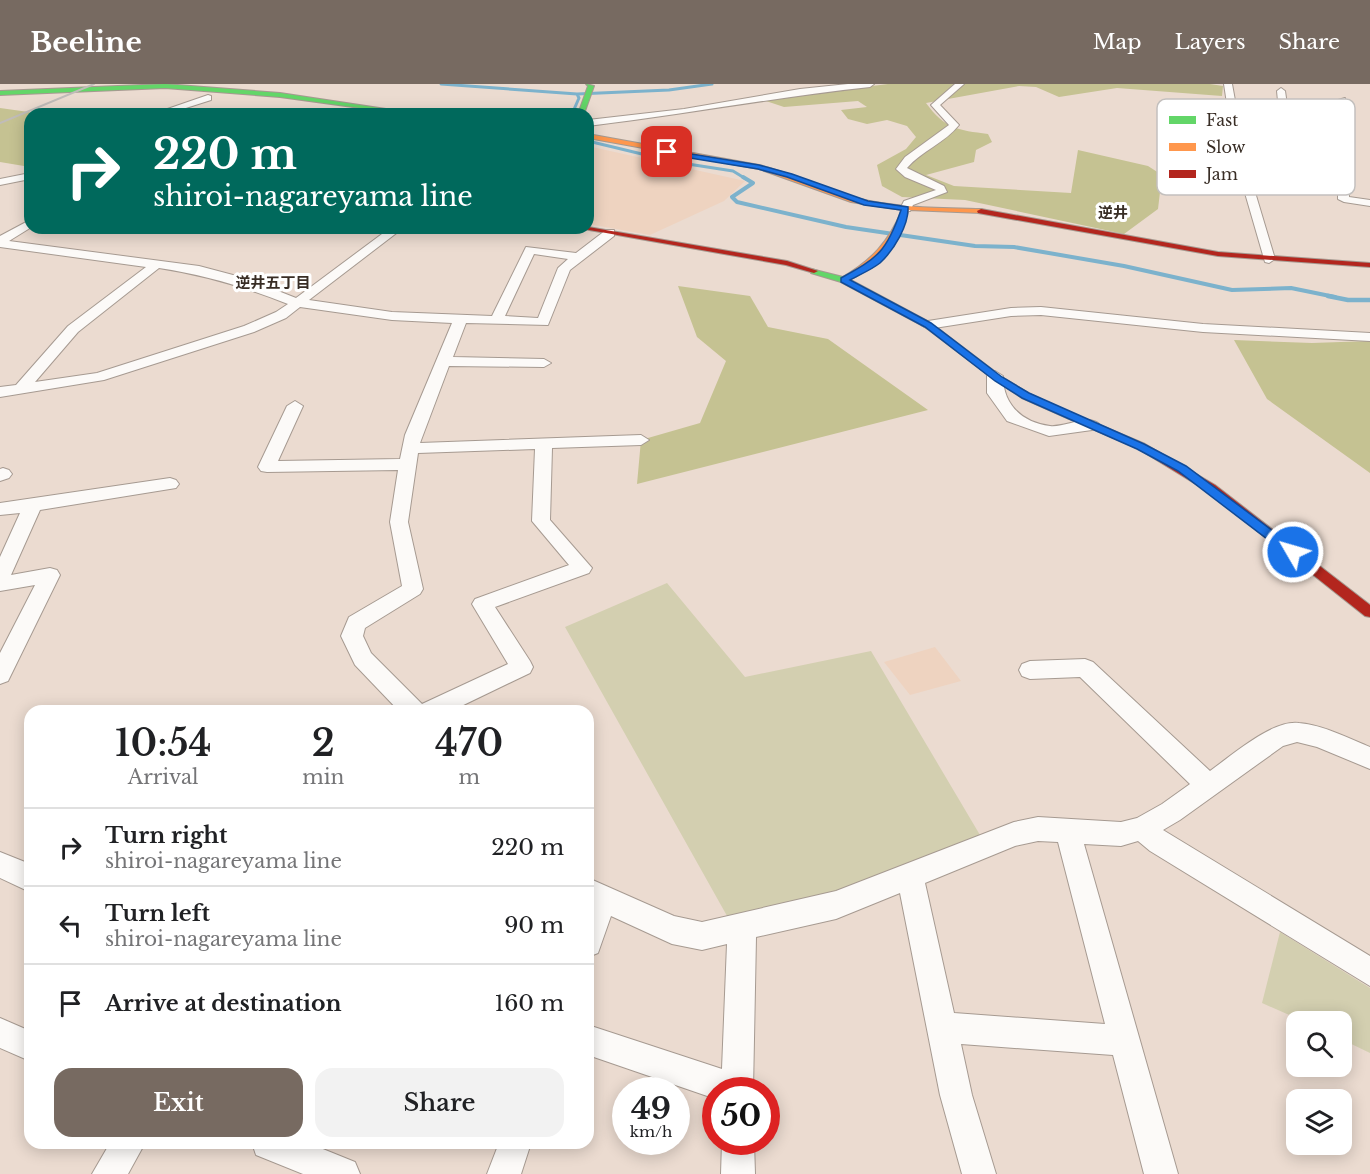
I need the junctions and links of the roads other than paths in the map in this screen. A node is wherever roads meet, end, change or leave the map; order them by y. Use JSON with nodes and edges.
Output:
{"nodes":[{"id":1,"x":589,"y":84,"type":"edge"},
{"id":2,"x":870,"y":84,"type":"edge"},
{"id":3,"x":960,"y":84,"type":"edge"},
{"id":4,"x":1228,"y":84,"type":"edge"},
{"id":5,"x":329,"y":89,"type":"dead end"},
{"id":6,"x":0,"y":93,"type":"edge"},
{"id":7,"x":208,"y":98,"type":"dead end"},
{"id":8,"x":312,"y":99,"type":"junction"},
{"id":9,"x":1231,"y":99,"type":"edge"},
{"id":10,"x":177,"y":108,"type":"edge"},
{"id":11,"x":290,"y":108,"type":"edge"},
{"id":12,"x":374,"y":108,"type":"edge"},
{"id":13,"x":583,"y":108,"type":"edge"},
{"id":14,"x":594,"y":122,"type":"edge"},
{"id":15,"x":594,"y":137,"type":"edge"},
{"id":16,"x":24,"y":177,"type":"edge"},
{"id":17,"x":0,"y":182,"type":"edge"},
{"id":18,"x":1251,"y":195,"type":"edge"},
{"id":19,"x":1344,"y":195,"type":"edge"},
{"id":20,"x":1370,"y":203,"type":"edge"},
{"id":21,"x":906,"y":209,"type":"junction"},
{"id":22,"x":24,"y":227,"type":"edge"},
{"id":23,"x":594,"y":230,"type":"edge"},
{"id":24,"x":610,"y":233,"type":"junction"},
{"id":25,"x":389,"y":234,"type":"edge"},
{"id":26,"x":0,"y":242,"type":"edge"},
{"id":27,"x":579,"y":257,"type":"junction"},
{"id":28,"x":1269,"y":259,"type":"junction"},
{"id":29,"x":156,"y":265,"type":"junction"},
{"id":30,"x":1370,"y":265,"type":"edge"},
{"id":31,"x":844,"y":280,"type":"junction"},
{"id":32,"x":298,"y":303,"type":"junction"},
{"id":33,"x":460,"y":321,"type":"junction"},
{"id":34,"x":496,"y":321,"type":"junction"},
{"id":35,"x":928,"y":325,"type":"junction"},
{"id":36,"x":1370,"y":337,"type":"edge"},
{"id":37,"x":442,"y":361,"type":"junction"},
{"id":38,"x":544,"y":363,"type":"dead end"},
{"id":39,"x":995,"y":376,"type":"junction"},
{"id":40,"x":21,"y":389,"type":"junction"},
{"id":41,"x":0,"y":392,"type":"edge"},
{"id":42,"x":296,"y":406,"type":"dead end"},
{"id":43,"x":1092,"y":425,"type":"junction"},
{"id":44,"x":641,"y":440,"type":"dead end"},
{"id":45,"x":544,"y":444,"type":"junction"},
{"id":46,"x":409,"y":456,"type":"junction"},
{"id":47,"x":170,"y":484,"type":"dead end"},
{"id":48,"x":33,"y":505,"type":"junction"},
{"id":49,"x":0,"y":509,"type":"edge"},
{"id":50,"x":0,"y":578,"type":"edge"},
{"id":51,"x":0,"y":584,"type":"edge"},
{"id":52,"x":1370,"y":612,"type":"edge"},
{"id":53,"x":1030,"y":670,"type":"dead end"},
{"id":54,"x":0,"y":675,"type":"edge"},
{"id":55,"x":408,"y":705,"type":"edge"},
{"id":56,"x":442,"y":705,"type":"edge"},
{"id":57,"x":1370,"y":758,"type":"edge"},
{"id":58,"x":1209,"y":786,"type":"junction"},
{"id":59,"x":1142,"y":828,"type":"junction"},
{"id":60,"x":1068,"y":831,"type":"junction"},
{"id":61,"x":0,"y":865,"type":"edge"},
{"id":62,"x":24,"y":875,"type":"edge"},
{"id":63,"x":910,"y":876,"type":"junction"},
{"id":64,"x":596,"y":894,"type":"edge"},
{"id":65,"x":742,"y":928,"type":"junction"},
{"id":66,"x":1370,"y":972,"type":"edge"},
{"id":67,"x":941,"y":1027,"type":"junction"},
{"id":68,"x":0,"y":1033,"type":"edge"},
{"id":69,"x":1125,"y":1041,"type":"junction"},
{"id":70,"x":594,"y":1042,"type":"edge"},
{"id":71,"x":24,"y":1043,"type":"edge"},
{"id":72,"x":125,"y":1149,"type":"edge"},
{"id":73,"x":283,"y":1149,"type":"edge"},
{"id":74,"x":513,"y":1149,"type":"edge"},
{"id":75,"x":738,"y":1155,"type":"edge"},
{"id":76,"x":109,"y":1174,"type":"edge"},
{"id":77,"x":343,"y":1174,"type":"edge"},
{"id":78,"x":504,"y":1174,"type":"edge"},
{"id":79,"x":738,"y":1174,"type":"edge"},
{"id":80,"x":980,"y":1174,"type":"edge"},
{"id":81,"x":1161,"y":1174,"type":"edge"}],
"edges":[{"from":1,"to":13,"type":"street"},
{"from":2,"to":14,"type":"street"},
{"from":3,"to":21,"type":"street"},
{"from":4,"to":9,"type":"street"},
{"from":5,"to":8,"type":"street"},
{"from":6,"to":8,"type":"street"},
{"from":7,"to":10,"type":"street"},
{"from":8,"to":11,"type":"street"},
{"from":8,"to":12,"type":"street"},
{"from":15,"to":21,"type":"street"},
{"from":16,"to":17,"type":"street"},
{"from":18,"to":28,"type":"street"},
{"from":19,"to":20,"type":"street"},
{"from":21,"to":28,"type":"street"},
{"from":21,"to":31,"type":"street"},
{"from":22,"to":26,"type":"street"},
{"from":23,"to":24,"type":"street"},
{"from":24,"to":27,"type":"street"},
{"from":24,"to":31,"type":"street"},
{"from":25,"to":32,"type":"street"},
{"from":26,"to":29,"type":"street"},
{"from":27,"to":34,"type":"street"},
{"from":27,"to":34,"type":"street"},
{"from":28,"to":30,"type":"street"},
{"from":29,"to":32,"type":"street"},
{"from":29,"to":40,"type":"street"},
{"from":31,"to":35,"type":"street"},
{"from":32,"to":33,"type":"street"},
{"from":32,"to":40,"type":"street"},
{"from":33,"to":34,"type":"street"},
{"from":33,"to":37,"type":"street"},
{"from":35,"to":36,"type":"street"},
{"from":35,"to":39,"type":"street"},
{"from":37,"to":38,"type":"street"},
{"from":37,"to":46,"type":"street"},
{"from":39,"to":43,"type":"street"},
{"from":39,"to":43,"type":"street"},
{"from":40,"to":41,"type":"street"},
{"from":42,"to":46,"type":"street"},
{"from":43,"to":52,"type":"street"},
{"from":44,"to":45,"type":"street"},
{"from":45,"to":46,"type":"street"},
{"from":45,"to":56,"type":"street"},
{"from":46,"to":55,"type":"street"},
{"from":47,"to":48,"type":"street"},
{"from":48,"to":49,"type":"street"},
{"from":48,"to":50,"type":"street"},
{"from":51,"to":54,"type":"street"},
{"from":53,"to":58,"type":"street"},
{"from":57,"to":58,"type":"street"},
{"from":58,"to":59,"type":"street"},
{"from":59,"to":60,"type":"street"},
{"from":59,"to":66,"type":"street"},
{"from":60,"to":63,"type":"street"},
{"from":60,"to":69,"type":"street"},
{"from":61,"to":62,"type":"street"},
{"from":63,"to":65,"type":"street"},
{"from":63,"to":67,"type":"street"},
{"from":64,"to":65,"type":"street"},
{"from":65,"to":70,"type":"street"},
{"from":67,"to":69,"type":"street"},
{"from":67,"to":80,"type":"street"},
{"from":68,"to":71,"type":"street"},
{"from":69,"to":81,"type":"street"},
{"from":72,"to":76,"type":"street"},
{"from":73,"to":77,"type":"street"},
{"from":74,"to":78,"type":"street"},
{"from":75,"to":79,"type":"street"}]}
